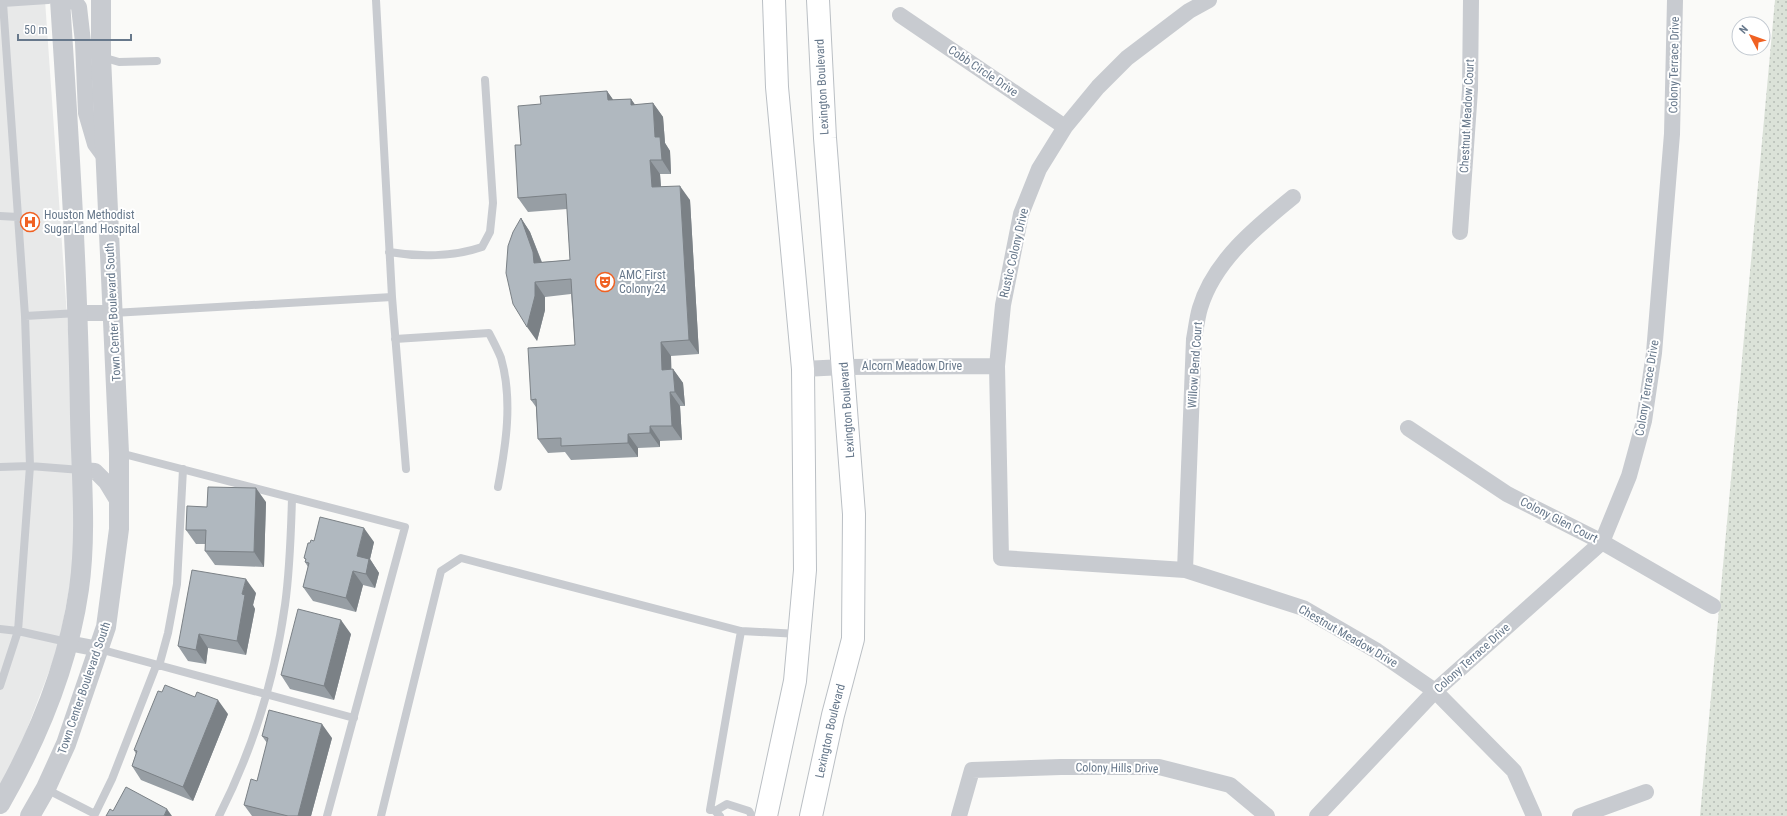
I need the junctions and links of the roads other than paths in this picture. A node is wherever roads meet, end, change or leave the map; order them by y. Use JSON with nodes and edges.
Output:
{"nodes":[{"id":1,"x":48,"y":0,"type":"edge"},
{"id":2,"x":60,"y":0,"type":"edge"},
{"id":3,"x":64,"y":0,"type":"edge"},
{"id":4,"x":101,"y":0,"type":"edge"},
{"id":5,"x":376,"y":0,"type":"edge"},
{"id":6,"x":774,"y":0,"type":"edge"},
{"id":7,"x":818,"y":0,"type":"edge"},
{"id":8,"x":1209,"y":0,"type":"edge"},
{"id":9,"x":1471,"y":0,"type":"edge"},
{"id":10,"x":1675,"y":0,"type":"edge"},
{"id":11,"x":2,"y":2,"type":"edge"},
{"id":12,"x":900,"y":16,"type":"dead end"},
{"id":13,"x":101,"y":57,"type":"junction"},
{"id":14,"x":157,"y":61,"type":"dead end"},
{"id":15,"x":485,"y":80,"type":"dead end"},
{"id":16,"x":1065,"y":127,"type":"junction"},
{"id":17,"x":106,"y":159,"type":"junction"},
{"id":18,"x":1293,"y":197,"type":"dead end"},
{"id":19,"x":0,"y":216,"type":"edge"},
{"id":20,"x":18,"y":217,"type":"junction"},
{"id":21,"x":1460,"y":232,"type":"dead end"},
{"id":22,"x":389,"y":252,"type":"junction"},
{"id":23,"x":392,"y":297,"type":"junction"},
{"id":24,"x":79,"y":313,"type":"junction"},
{"id":25,"x":113,"y":313,"type":"junction"},
{"id":26,"x":24,"y":316,"type":"junction"},
{"id":27,"x":395,"y":339,"type":"junction"},
{"id":28,"x":997,"y":366,"type":"junction"},
{"id":29,"x":844,"y":367,"type":"junction"},
{"id":30,"x":803,"y":369,"type":"junction"},
{"id":31,"x":1408,"y":428,"type":"dead end"},
{"id":32,"x":119,"y":453,"type":"junction"},
{"id":33,"x":30,"y":466,"type":"junction"},
{"id":34,"x":0,"y":467,"type":"edge"},
{"id":35,"x":182,"y":469,"type":"junction"},
{"id":36,"x":406,"y":469,"type":"dead end"},
{"id":37,"x":81,"y":470,"type":"junction"},
{"id":38,"x":498,"y":487,"type":"dead end"},
{"id":39,"x":292,"y":498,"type":"junction"},
{"id":40,"x":120,"y":505,"type":"junction"},
{"id":41,"x":1602,"y":542,"type":"junction"},
{"id":42,"x":1001,"y":558,"type":"joint"},
{"id":43,"x":1185,"y":570,"type":"junction"},
{"id":44,"x":1713,"y":606,"type":"dead end"},
{"id":45,"x":0,"y":629,"type":"edge"},
{"id":46,"x":18,"y":631,"type":"junction"},
{"id":47,"x":741,"y":631,"type":"junction"},
{"id":48,"x":799,"y":634,"type":"junction"},
{"id":49,"x":68,"y":643,"type":"junction"},
{"id":50,"x":99,"y":649,"type":"junction"},
{"id":51,"x":158,"y":666,"type":"junction"},
{"id":52,"x":0,"y":686,"type":"edge"},
{"id":53,"x":1435,"y":691,"type":"junction"},
{"id":54,"x":266,"y":695,"type":"junction"},
{"id":55,"x":354,"y":718,"type":"junction"},
{"id":56,"x":46,"y":788,"type":"junction"},
{"id":57,"x":1646,"y":792,"type":"dead end"},
{"id":58,"x":0,"y":804,"type":"edge"},
{"id":59,"x":714,"y":813,"type":"edge"},
{"id":60,"x":94,"y":815,"type":"edge"},
{"id":61,"x":30,"y":816,"type":"edge"},
{"id":62,"x":219,"y":816,"type":"edge"},
{"id":63,"x":327,"y":816,"type":"edge"},
{"id":64,"x":381,"y":816,"type":"edge"},
{"id":65,"x":752,"y":816,"type":"edge"},
{"id":66,"x":766,"y":816,"type":"edge"},
{"id":67,"x":811,"y":816,"type":"edge"},
{"id":68,"x":959,"y":816,"type":"edge"},
{"id":69,"x":1267,"y":816,"type":"edge"},
{"id":70,"x":1317,"y":816,"type":"edge"},
{"id":71,"x":1534,"y":816,"type":"edge"},
{"id":72,"x":1580,"y":816,"type":"edge"}],
"edges":[{"from":1,"to":11,"type":"lane"},
{"from":2,"to":24,"type":"street"},
{"from":3,"to":17,"type":"street"},
{"from":4,"to":13,"type":"street","name":"Town Center Boulevard South"},
{"from":5,"to":22,"type":"lane"},
{"from":6,"to":30,"type":"main road"},
{"from":7,"to":29,"type":"main road","name":"Lexington Boulevard"},
{"from":8,"to":16,"type":"street","name":"Rustic Colony Drive"},
{"from":9,"to":21,"type":"street","name":"Chestnut Meadow Court"},
{"from":10,"to":41,"type":"street","name":"Colony Terrace Drive"},
{"from":11,"to":20,"type":"lane"},
{"from":12,"to":16,"type":"street","name":"Cobb Circle Drive"},
{"from":13,"to":14,"type":"lane"},
{"from":13,"to":17,"type":"street","name":"Town Center Boulevard South"},
{"from":15,"to":22,"type":"lane"},
{"from":16,"to":28,"type":"street","name":"Rustic Colony Drive"},
{"from":17,"to":25,"type":"street","name":"Town Center Boulevard South"},
{"from":18,"to":43,"type":"street","name":"Willow Bend Court"},
{"from":19,"to":20,"type":"lane"},
{"from":20,"to":26,"type":"lane"},
{"from":22,"to":23,"type":"lane"},
{"from":23,"to":25,"type":"lane"},
{"from":23,"to":27,"type":"lane"},
{"from":24,"to":25,"type":"street"},
{"from":24,"to":26,"type":"lane"},
{"from":24,"to":37,"type":"street"},
{"from":25,"to":32,"type":"street","name":"Town Center Boulevard South"},
{"from":26,"to":33,"type":"lane"},
{"from":27,"to":36,"type":"lane"},
{"from":27,"to":38,"type":"lane"},
{"from":28,"to":29,"type":"street","name":"Alcorn Meadow Drive"},
{"from":28,"to":42,"type":"street","name":"Rustic Colony Drive"},
{"from":29,"to":30,"type":"street","name":"Alcorn Meadow Drive"},
{"from":29,"to":67,"type":"main road","name":"Lexington Boulevard"},
{"from":30,"to":48,"type":"main road"},
{"from":31,"to":41,"type":"street","name":"Colony Glen Court"},
{"from":32,"to":35,"type":"lane"},
{"from":32,"to":40,"type":"street","name":"Town Center Boulevard South"},
{"from":33,"to":34,"type":"lane"},
{"from":33,"to":37,"type":"lane"},
{"from":33,"to":46,"type":"lane"},
{"from":35,"to":39,"type":"lane"},
{"from":35,"to":51,"type":"lane"},
{"from":37,"to":40,"type":"street"},
{"from":37,"to":49,"type":"street"},
{"from":39,"to":54,"type":"lane"},
{"from":39,"to":55,"type":"lane"},
{"from":40,"to":50,"type":"street","name":"Town Center Boulevard South"},
{"from":41,"to":44,"type":"street","name":"Colony Glen Court"},
{"from":41,"to":53,"type":"street","name":"Colony Terrace Drive"},
{"from":42,"to":43,"type":"street","name":"Chestnut Meadow Drive"},
{"from":43,"to":53,"type":"street","name":"Chestnut Meadow Drive"},
{"from":45,"to":46,"type":"lane"},
{"from":46,"to":49,"type":"lane"},
{"from":46,"to":52,"type":"lane"},
{"from":47,"to":48,"type":"lane"},
{"from":47,"to":59,"type":"lane"},
{"from":47,"to":64,"type":"lane"},
{"from":48,"to":66,"type":"main road"},
{"from":49,"to":50,"type":"street"},
{"from":49,"to":58,"type":"street"},
{"from":50,"to":51,"type":"lane"},
{"from":50,"to":56,"type":"street","name":"Town Center Boulevard South"},
{"from":51,"to":54,"type":"lane"},
{"from":51,"to":60,"type":"lane"},
{"from":53,"to":70,"type":"street","name":"Colony Terrace Drive"},
{"from":53,"to":71,"type":"street","name":"Chestnut Meadow Drive"},
{"from":54,"to":55,"type":"lane"},
{"from":54,"to":62,"type":"lane"},
{"from":55,"to":63,"type":"lane"},
{"from":56,"to":60,"type":"lane"},
{"from":56,"to":61,"type":"street","name":"Town Center Boulevard South"},
{"from":57,"to":72,"type":"street"},
{"from":59,"to":65,"type":"lane"},
{"from":68,"to":69,"type":"street","name":"Colony Hills Drive"}]}
